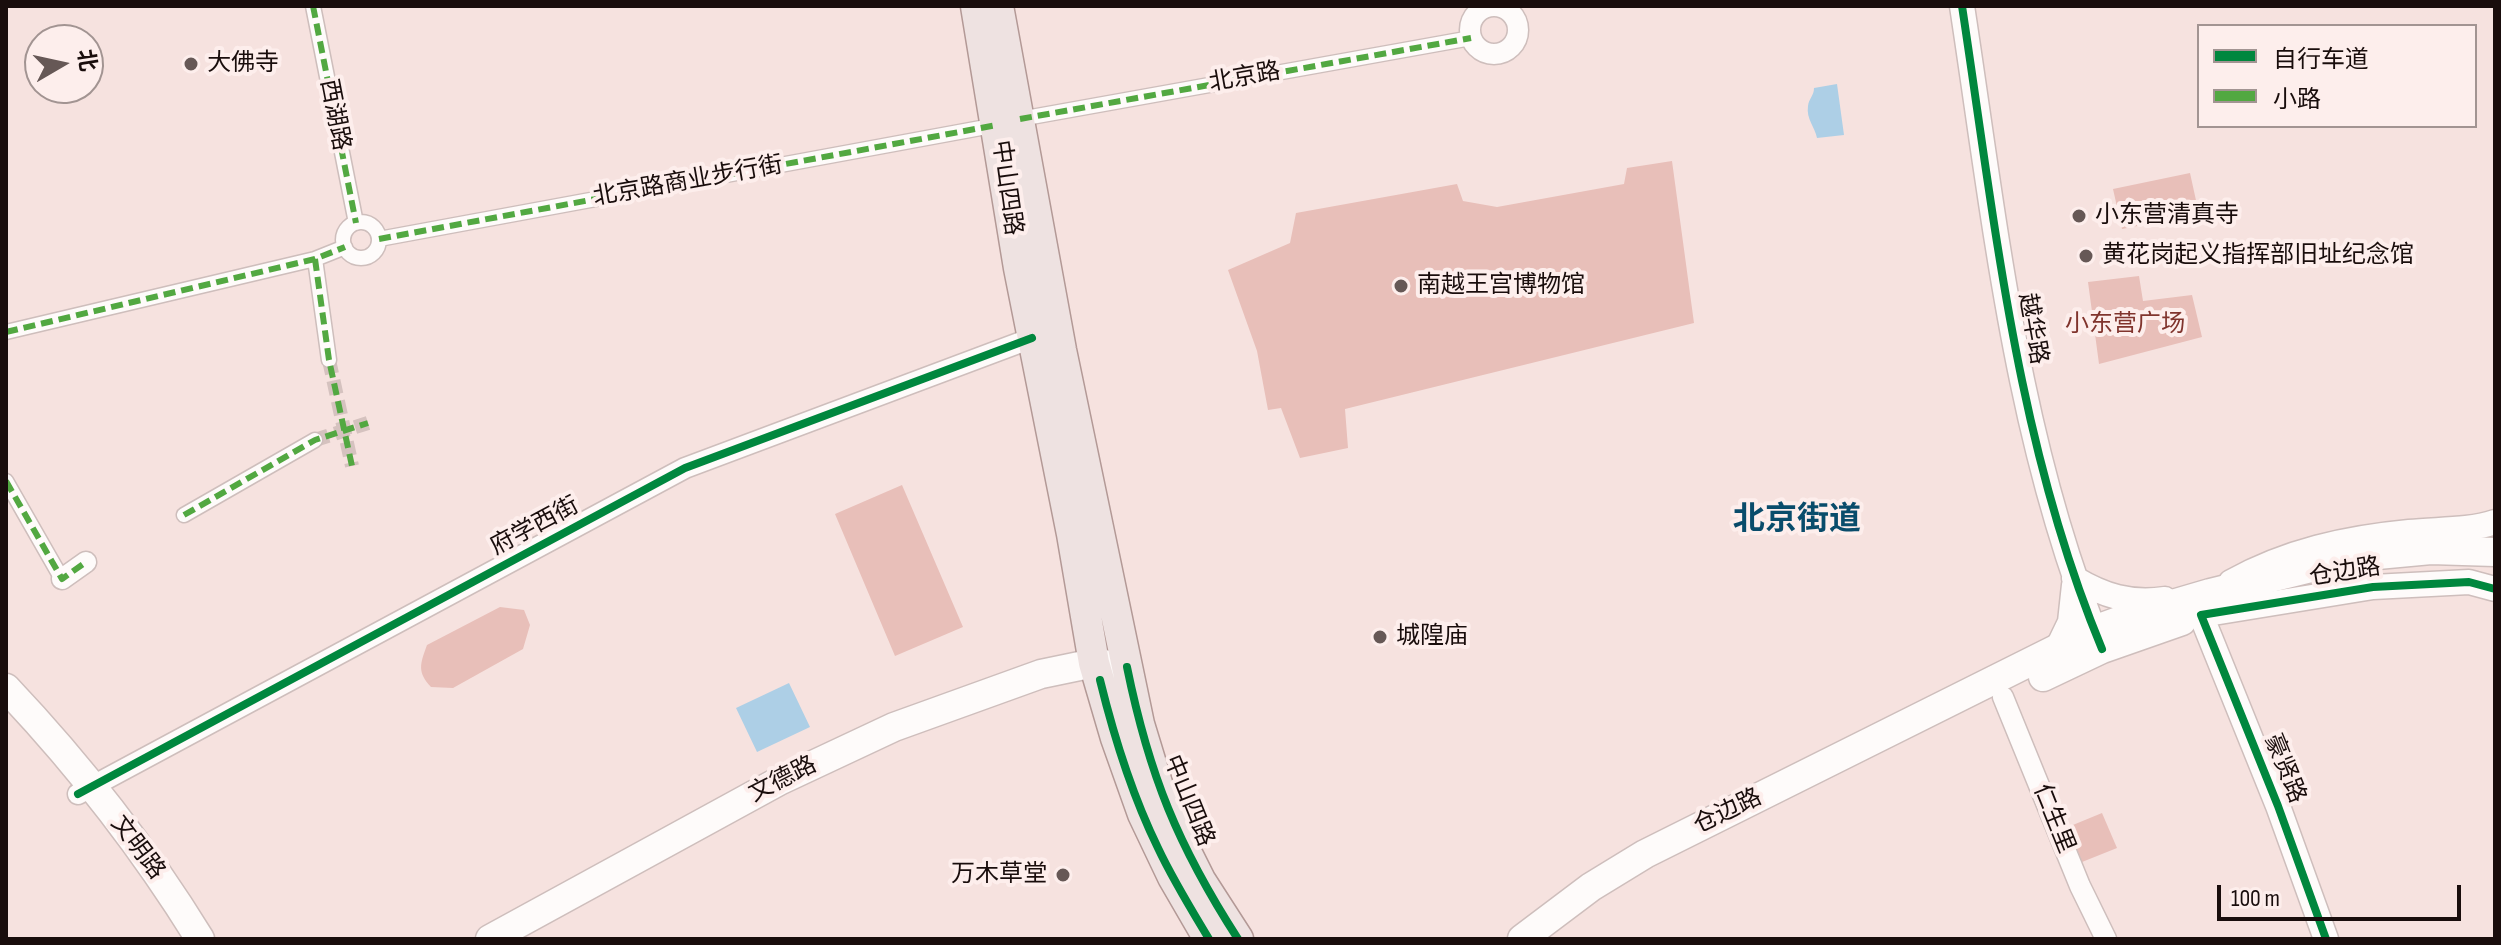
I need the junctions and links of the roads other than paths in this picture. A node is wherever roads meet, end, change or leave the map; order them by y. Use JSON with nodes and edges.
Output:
{"nodes":[{"id":1,"x":313,"y":6,"type":"edge"},
{"id":2,"x":976,"y":6,"type":"edge"},
{"id":3,"x":998,"y":6,"type":"edge"},
{"id":4,"x":1491,"y":6,"type":"edge"},
{"id":5,"x":1962,"y":6,"type":"edge"},
{"id":6,"x":1471,"y":38,"type":"junction"},
{"id":7,"x":1008,"y":122,"type":"junction"},
{"id":8,"x":356,"y":223,"type":"junction"},
{"id":9,"x":379,"y":239,"type":"junction"},
{"id":10,"x":345,"y":247,"type":"junction"},
{"id":11,"x":315,"y":259,"type":"junction"},
{"id":12,"x":6,"y":332,"type":"edge"},
{"id":13,"x":1032,"y":338,"type":"junction"},
{"id":14,"x":329,"y":360,"type":"tunnel mouth"},
{"id":15,"x":315,"y":440,"type":"tunnel mouth"},
{"id":16,"x":6,"y":481,"type":"edge"},
{"id":17,"x":184,"y":515,"type":"dead end"},
{"id":18,"x":2495,"y":522,"type":"edge"},
{"id":19,"x":2469,"y":528,"type":"junction"},
{"id":20,"x":2495,"y":540,"type":"edge"},
{"id":21,"x":2495,"y":552,"type":"edge"},
{"id":22,"x":86,"y":562,"type":"dead end"},
{"id":23,"x":2495,"y":568,"type":"edge"},
{"id":24,"x":2310,"y":573,"type":"junction"},
{"id":25,"x":2074,"y":578,"type":"junction"},
{"id":26,"x":62,"y":579,"type":"joint"},
{"id":27,"x":2469,"y":582,"type":"junction"},
{"id":28,"x":2495,"y":589,"type":"edge"},
{"id":29,"x":2206,"y":604,"type":"junction"},
{"id":30,"x":2098,"y":640,"type":"junction"},
{"id":31,"x":2057,"y":649,"type":"junction"},
{"id":32,"x":1107,"y":670,"type":"junction"},
{"id":33,"x":6,"y":688,"type":"edge"},
{"id":34,"x":2003,"y":697,"type":"junction"},
{"id":35,"x":6,"y":712,"type":"edge"},
{"id":36,"x":85,"y":791,"type":"junction"},
{"id":37,"x":179,"y":939,"type":"edge"},
{"id":38,"x":200,"y":939,"type":"edge"},
{"id":39,"x":490,"y":939,"type":"edge"},
{"id":40,"x":523,"y":939,"type":"edge"},
{"id":41,"x":1209,"y":939,"type":"edge"},
{"id":42,"x":1238,"y":939,"type":"edge"},
{"id":43,"x":1522,"y":939,"type":"edge"},
{"id":44,"x":1551,"y":939,"type":"edge"},
{"id":45,"x":2106,"y":939,"type":"edge"},
{"id":46,"x":2326,"y":939,"type":"edge"}],
"edges":[{"from":1,"to":8,"type":"street","name":"西湖路"},
{"from":2,"to":7,"type":"main road"},
{"from":3,"to":7,"type":"main road"},
{"from":4,"to":6,"type":"street"},
{"from":4,"to":6,"type":"street"},
{"from":5,"to":25,"type":"street","name":"越华路"},
{"from":6,"to":7,"type":"street","name":"北京路"},
{"from":7,"to":9,"type":"street","name":"北京路商业步行街"},
{"from":7,"to":13,"type":"main road","name":"中山四路"},
{"from":7,"to":32,"type":"main road","name":"中山四路"},
{"from":8,"to":9,"type":"street"},
{"from":8,"to":10,"type":"street"},
{"from":9,"to":10,"type":"street","name":"北京路商业步行街"},
{"from":10,"to":11,"type":"street","name":"北京路商业步行街"},
{"from":11,"to":12,"type":"street","name":"北京路商业步行街"},
{"from":11,"to":14,"type":"street"},
{"from":13,"to":32,"type":"main road","name":"中山四路"},
{"from":13,"to":36,"type":"street","name":"府学西街"},
{"from":15,"to":17,"type":"street"},
{"from":16,"to":26,"type":"street"},
{"from":18,"to":19,"type":"street","name":"仓边路"},
{"from":19,"to":20,"type":"street"},
{"from":19,"to":29,"type":"street","name":"仓边路"},
{"from":21,"to":24,"type":"main road"},
{"from":22,"to":26,"type":"street"},
{"from":23,"to":24,"type":"main road"},
{"from":23,"to":27,"type":"street"},
{"from":24,"to":29,"type":"main road","name":"仓边路"},
{"from":25,"to":29,"type":"street"},
{"from":25,"to":30,"type":"street","name":"越华路"},
{"from":25,"to":31,"type":"street"},
{"from":27,"to":28,"type":"street","name":"仓边路"},
{"from":27,"to":29,"type":"street","name":"仓边路"},
{"from":29,"to":30,"type":"main road","name":"仓边路"},
{"from":29,"to":46,"type":"street","name":"豪贤路"},
{"from":30,"to":31,"type":"main road","name":"仓边路"},
{"from":30,"to":34,"type":"main road","name":"仓边路"},
{"from":31,"to":43,"type":"main road","name":"仓边路"},
{"from":32,"to":39,"type":"main road","name":"文德路"},
{"from":32,"to":40,"type":"main road","name":"文德路"},
{"from":32,"to":41,"type":"main road","name":"中山四路"},
{"from":32,"to":42,"type":"main road","name":"中山四路"},
{"from":33,"to":36,"type":"main road","name":"文明路"},
{"from":34,"to":44,"type":"main road","name":"仓边路"},
{"from":34,"to":45,"type":"street","name":"仁生里"},
{"from":35,"to":36,"type":"main road","name":"文明路"},
{"from":36,"to":37,"type":"main road","name":"文明路"},
{"from":36,"to":38,"type":"main road","name":"文明路"}]}
